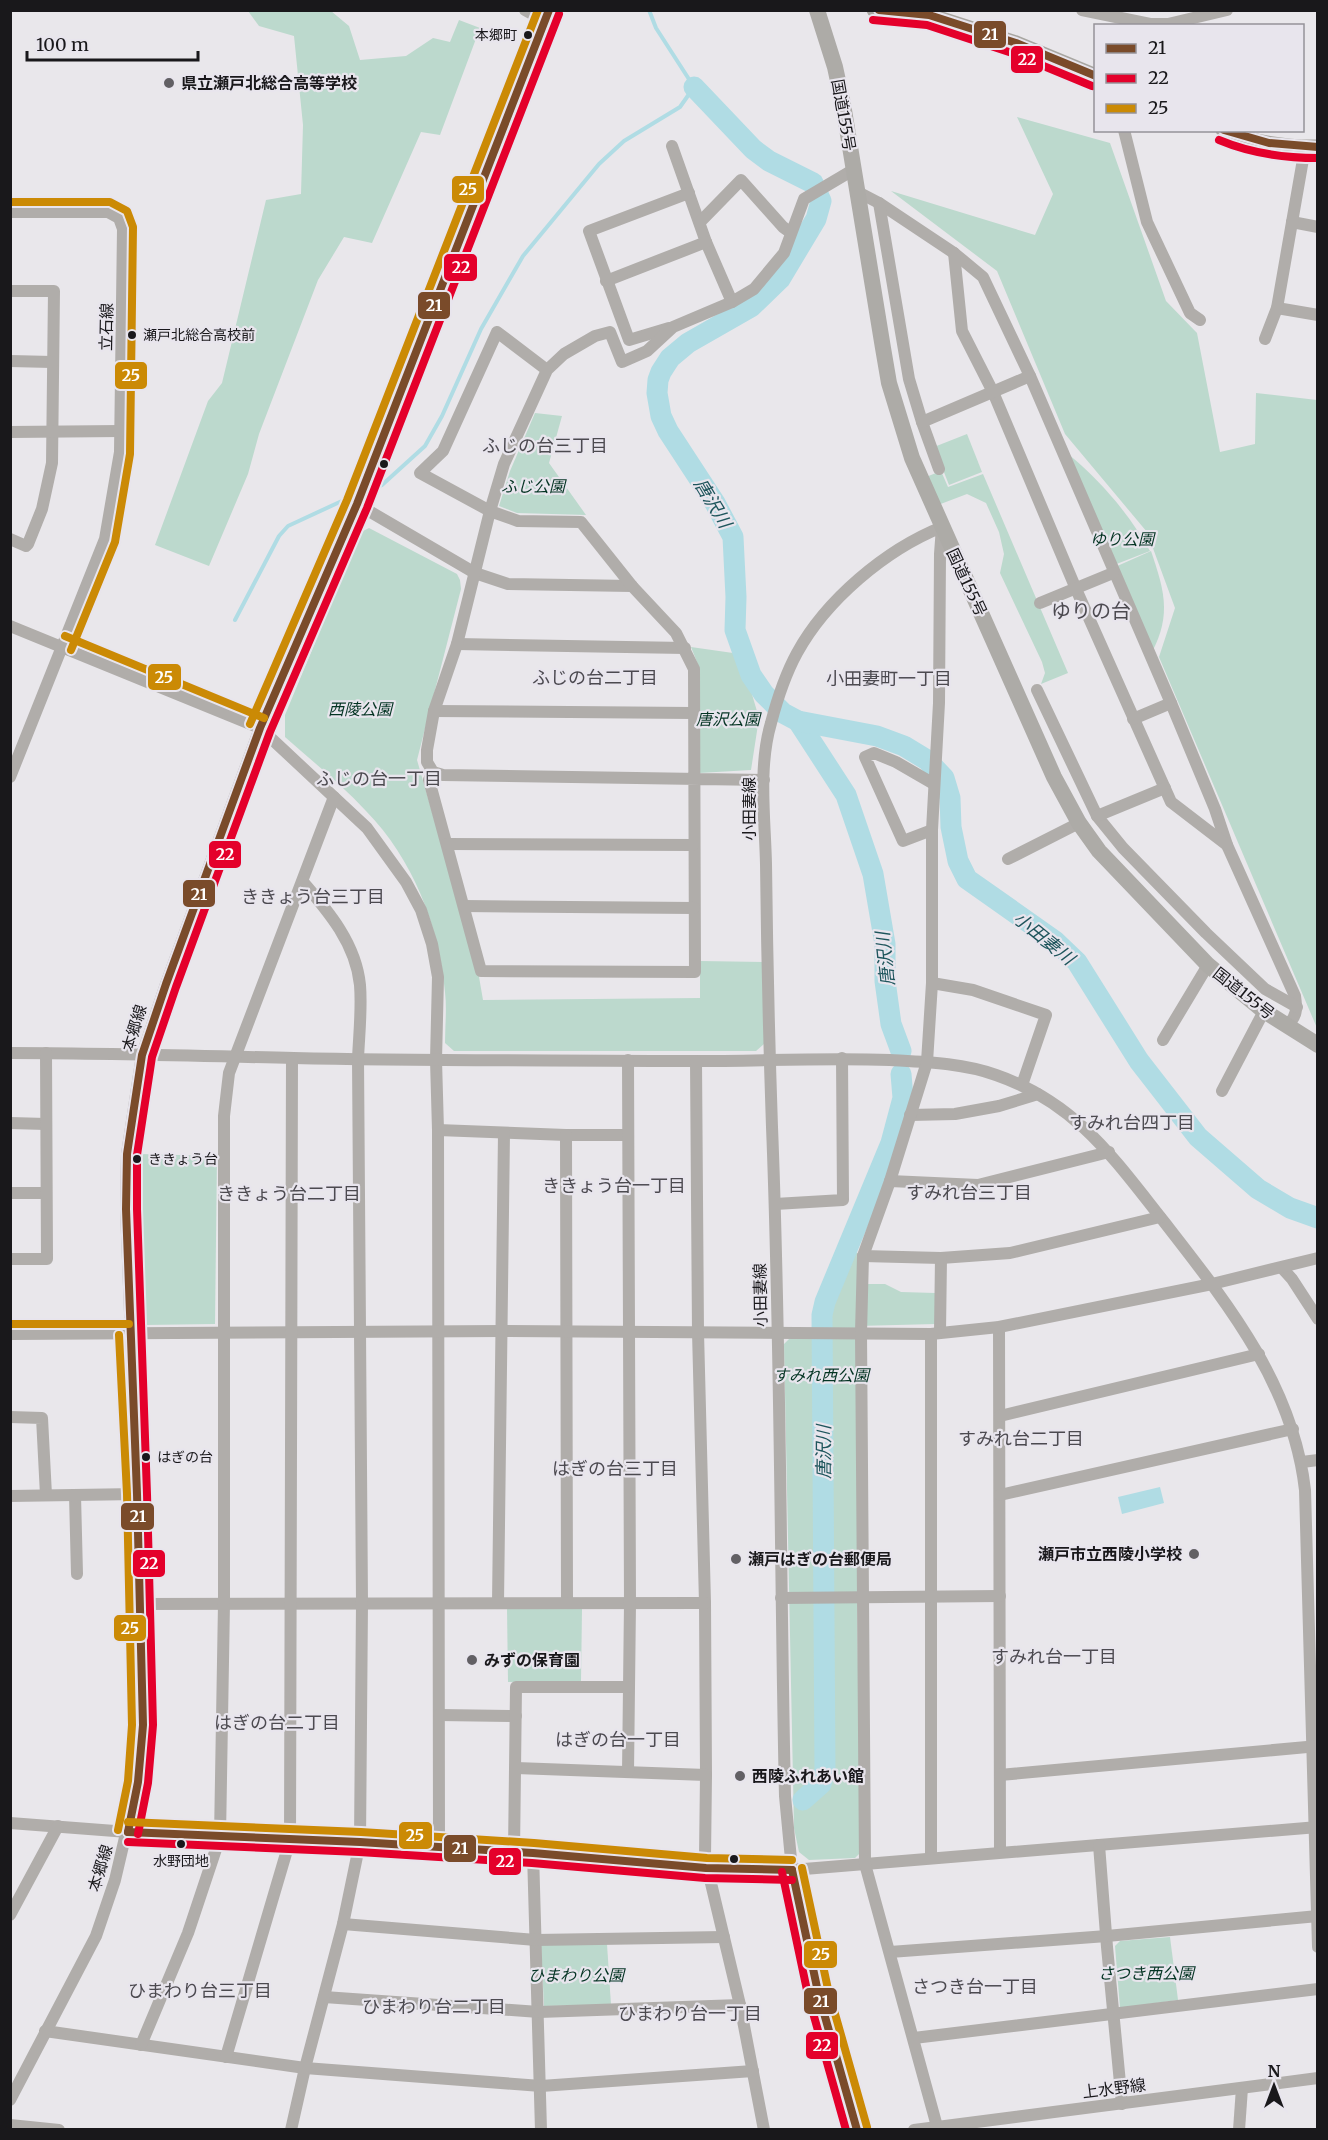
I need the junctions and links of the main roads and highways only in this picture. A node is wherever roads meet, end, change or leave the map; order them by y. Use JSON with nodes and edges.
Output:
{"nodes":[{"id":1,"x":817,"y":10,"type":"edge"},
{"id":2,"x":874,"y":10,"type":"edge"},
{"id":3,"x":1094,"y":76,"type":"edge"},
{"id":4,"x":1227,"y":132,"type":"edge"},
{"id":5,"x":1311,"y":147,"type":"edge"},
{"id":6,"x":1317,"y":1045,"type":"edge"}],
"edges":[{"from":1,"to":6,"type":"highway","name":"国道155号"},
{"from":2,"to":3,"type":"main road"},
{"from":4,"to":5,"type":"main road"}]}
